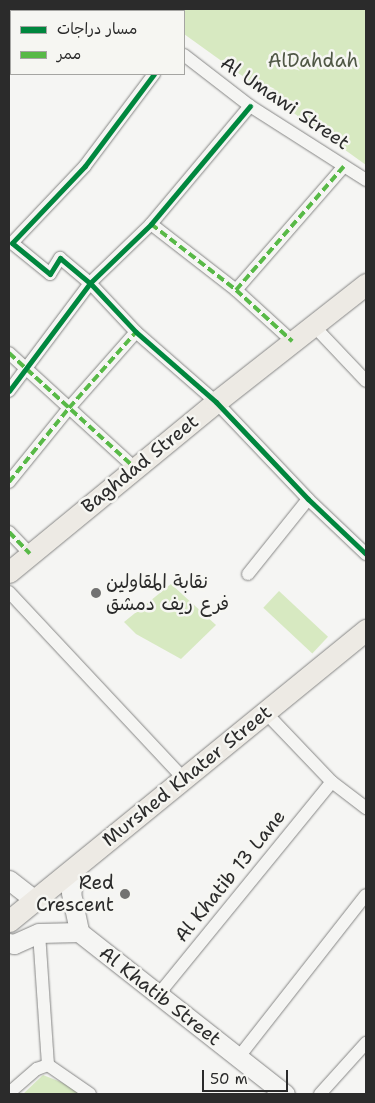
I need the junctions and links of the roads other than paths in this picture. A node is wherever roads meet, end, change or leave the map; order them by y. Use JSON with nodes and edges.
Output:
{"nodes":[{"id":1,"x":185,"y":56,"type":"edge"},
{"id":2,"x":153,"y":75,"type":"edge"},
{"id":3,"x":250,"y":106,"type":"junction"},
{"id":4,"x":344,"y":166,"type":"junction"},
{"id":5,"x":366,"y":180,"type":"edge"},
{"id":6,"x":151,"y":224,"type":"junction"},
{"id":7,"x":90,"y":283,"type":"junction"},
{"id":8,"x":366,"y":284,"type":"edge"},
{"id":9,"x":236,"y":290,"type":"junction"},
{"id":10,"x":313,"y":326,"type":"junction"},
{"id":11,"x":136,"y":332,"type":"junction"},
{"id":12,"x":292,"y":341,"type":"junction"},
{"id":13,"x":9,"y":353,"type":"edge"},
{"id":14,"x":26,"y":367,"type":"junction"},
{"id":15,"x":366,"y":381,"type":"edge"},
{"id":16,"x":9,"y":391,"type":"edge"},
{"id":17,"x":216,"y":402,"type":"junction"},
{"id":18,"x":69,"y":408,"type":"junction"},
{"id":19,"x":135,"y":468,"type":"junction"},
{"id":20,"x":9,"y":482,"type":"edge"},
{"id":21,"x":308,"y":499,"type":"junction"},
{"id":22,"x":9,"y":532,"type":"edge"},
{"id":23,"x":30,"y":554,"type":"junction"},
{"id":24,"x":366,"y":554,"type":"edge"},
{"id":25,"x":9,"y":572,"type":"edge"},
{"id":26,"x":248,"y":574,"type":"dead end"},
{"id":27,"x":9,"y":592,"type":"edge"},
{"id":28,"x":366,"y":630,"type":"edge"},
{"id":29,"x":265,"y":712,"type":"junction"},
{"id":30,"x":184,"y":778,"type":"junction"},
{"id":31,"x":332,"y":782,"type":"junction"},
{"id":32,"x":366,"y":808,"type":"edge"},
{"id":33,"x":76,"y":866,"type":"junction"},
{"id":34,"x":9,"y":880,"type":"edge"},
{"id":35,"x":366,"y":895,"type":"edge"},
{"id":36,"x":35,"y":900,"type":"junction"},
{"id":37,"x":9,"y":921,"type":"edge"},
{"id":38,"x":79,"y":932,"type":"junction"},
{"id":39,"x":39,"y":933,"type":"junction"},
{"id":40,"x":9,"y":943,"type":"edge"},
{"id":41,"x":158,"y":995,"type":"junction"},
{"id":42,"x":366,"y":1043,"type":"edge"},
{"id":43,"x":238,"y":1058,"type":"junction"},
{"id":44,"x":48,"y":1065,"type":"junction"},
{"id":45,"x":268,"y":1087,"type":"edge"},
{"id":46,"x":9,"y":1093,"type":"edge"},
{"id":47,"x":323,"y":1093,"type":"edge"},
{"id":48,"x":90,"y":1094,"type":"edge"},
{"id":49,"x":285,"y":1094,"type":"edge"}],
"edges":[{"from":1,"to":3,"type":"street","name":"Al Umawi Street"},
{"from":2,"to":7,"type":"street"},
{"from":3,"to":4,"type":"street","name":"Al Umawi Street"},
{"from":3,"to":6,"type":"street"},
{"from":4,"to":5,"type":"street","name":"Al Umawi Street"},
{"from":4,"to":9,"type":"street"},
{"from":6,"to":7,"type":"street"},
{"from":6,"to":9,"type":"street"},
{"from":7,"to":11,"type":"street"},
{"from":7,"to":14,"type":"street"},
{"from":8,"to":10,"type":"main road","name":"Baghdad Street"},
{"from":9,"to":12,"type":"street"},
{"from":10,"to":12,"type":"main road","name":"Baghdad Street"},
{"from":10,"to":15,"type":"street"},
{"from":11,"to":17,"type":"street"},
{"from":11,"to":18,"type":"street"},
{"from":12,"to":17,"type":"main road","name":"Baghdad Street"},
{"from":13,"to":14,"type":"street"},
{"from":14,"to":16,"type":"street"},
{"from":14,"to":18,"type":"street"},
{"from":17,"to":19,"type":"main road","name":"Baghdad Street"},
{"from":17,"to":21,"type":"street"},
{"from":18,"to":19,"type":"street"},
{"from":18,"to":20,"type":"street"},
{"from":19,"to":23,"type":"main road","name":"Baghdad Street"},
{"from":21,"to":24,"type":"street"},
{"from":21,"to":26,"type":"street"},
{"from":22,"to":23,"type":"street"},
{"from":23,"to":25,"type":"main road","name":"Baghdad Street"},
{"from":27,"to":30,"type":"street"},
{"from":28,"to":29,"type":"main road","name":"Murshed Khater Street"},
{"from":29,"to":30,"type":"main road","name":"Murshed Khater Street"},
{"from":29,"to":31,"type":"street"},
{"from":30,"to":33,"type":"main road","name":"Murshed Khater Street"},
{"from":31,"to":32,"type":"street"},
{"from":31,"to":41,"type":"street","name":"Al Khatib 13 Lane"},
{"from":33,"to":36,"type":"main road","name":"Murshed Khater Street"},
{"from":33,"to":38,"type":"main road"},
{"from":34,"to":36,"type":"main road"},
{"from":35,"to":43,"type":"street"},
{"from":36,"to":37,"type":"main road","name":"Murshed Khater Street"},
{"from":38,"to":39,"type":"main road"},
{"from":38,"to":41,"type":"main road","name":"Al Khatib Street"},
{"from":39,"to":40,"type":"main road"},
{"from":39,"to":44,"type":"street"},
{"from":41,"to":43,"type":"main road","name":"Al Khatib Street"},
{"from":42,"to":47,"type":"street"},
{"from":43,"to":45,"type":"main road","name":"Al Khatib Street"},
{"from":44,"to":46,"type":"street"},
{"from":44,"to":48,"type":"street"},
{"from":45,"to":49,"type":"main road","name":"Al Khatib Street"}]}
